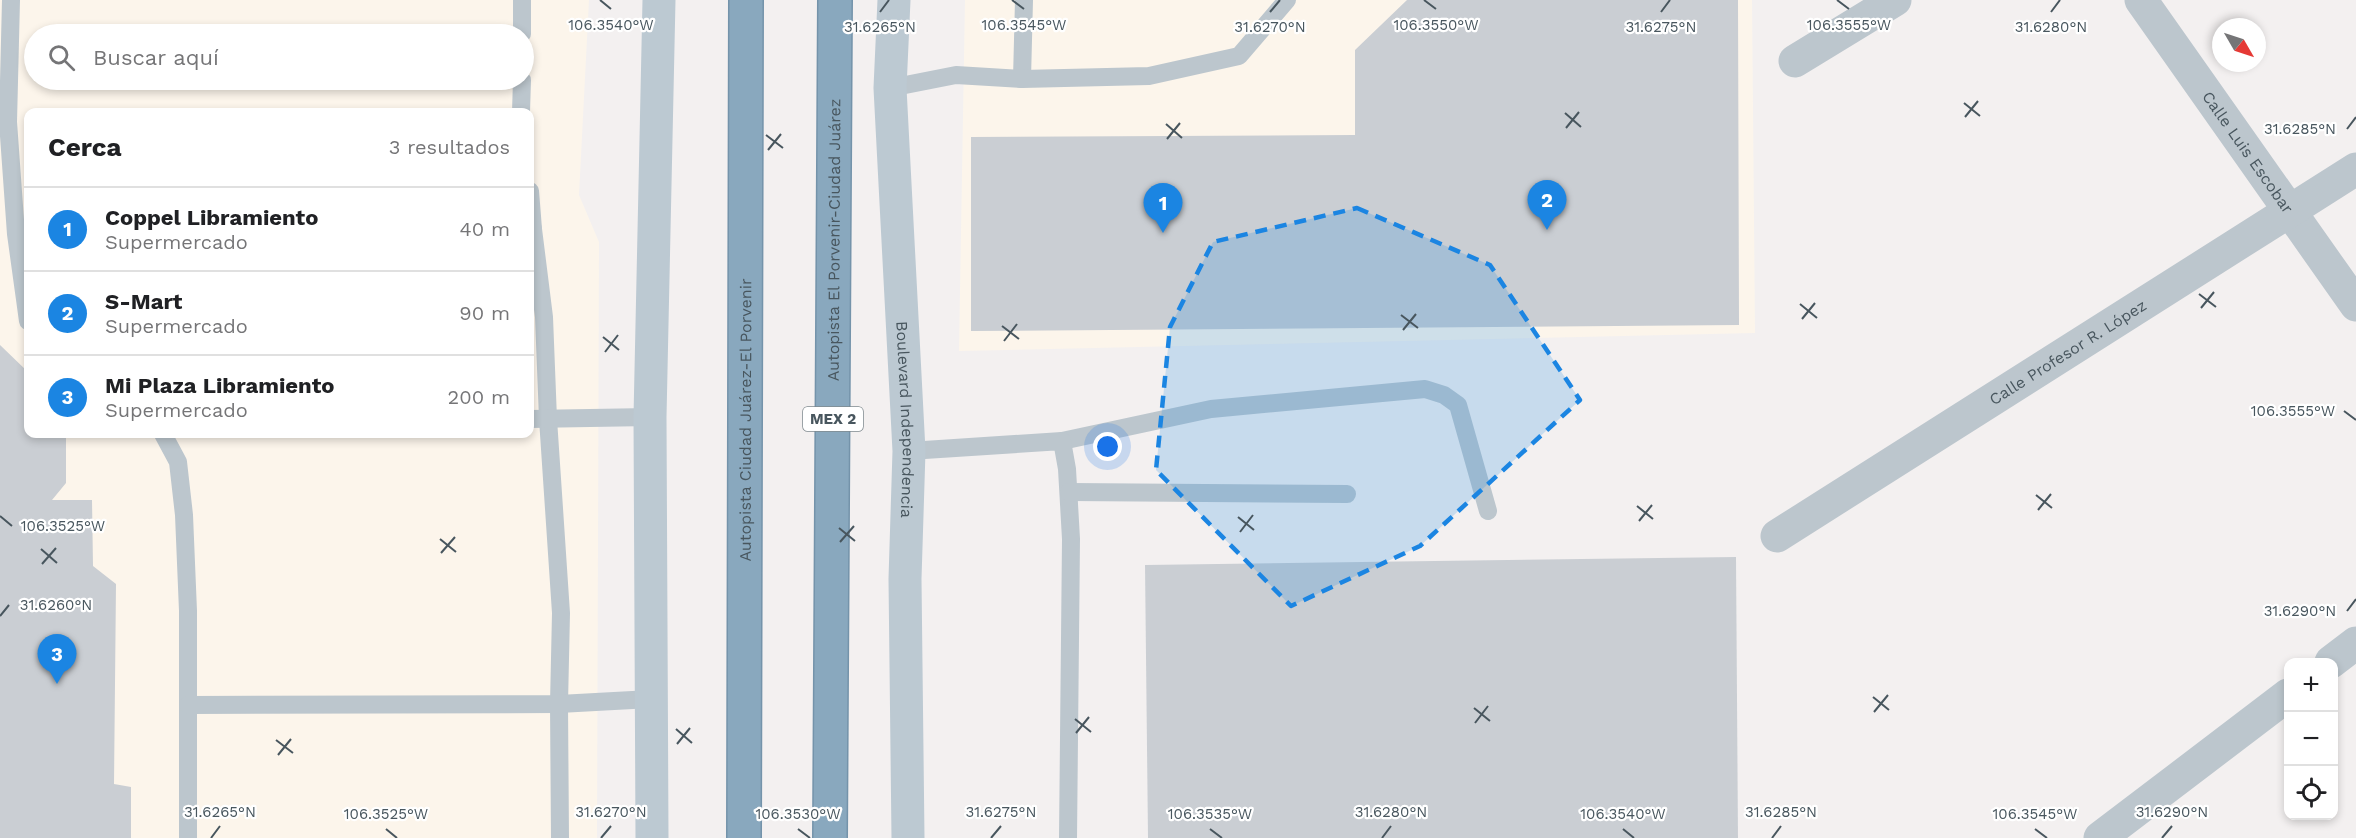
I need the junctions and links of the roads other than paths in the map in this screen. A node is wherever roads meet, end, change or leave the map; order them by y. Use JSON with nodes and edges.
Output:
{"nodes":[{"id":1,"x":11,"y":0,"type":"edge"},
{"id":2,"x":522,"y":0,"type":"edge"},
{"id":3,"x":659,"y":0,"type":"edge"},
{"id":4,"x":746,"y":0,"type":"edge"},
{"id":5,"x":835,"y":0,"type":"edge"},
{"id":6,"x":894,"y":0,"type":"edge"},
{"id":7,"x":1024,"y":0,"type":"edge"},
{"id":8,"x":1287,"y":0,"type":"edge"},
{"id":9,"x":1895,"y":0,"type":"edge"},
{"id":10,"x":2141,"y":0,"type":"edge"},
{"id":11,"x":522,"y":24,"type":"edge"},
{"id":12,"x":1795,"y":61,"type":"dead end"},
{"id":13,"x":1022,"y":79,"type":"junction"},
{"id":14,"x":890,"y":88,"type":"junction"},
{"id":15,"x":522,"y":90,"type":"edge"},
{"id":16,"x":521,"y":108,"type":"edge"},
{"id":17,"x":2356,"y":169,"type":"edge"},
{"id":18,"x":2290,"y":212,"type":"junction"},
{"id":19,"x":22,"y":234,"type":"edge"},
{"id":20,"x":534,"y":249,"type":"edge"},
{"id":21,"x":24,"y":263,"type":"edge"},
{"id":22,"x":2356,"y":305,"type":"edge"},
{"id":23,"x":650,"y":417,"type":"junction"},
{"id":24,"x":548,"y":418,"type":"junction"},
{"id":25,"x":534,"y":419,"type":"edge"},
{"id":26,"x":165,"y":438,"type":"edge"},
{"id":27,"x":1062,"y":441,"type":"junction"},
{"id":28,"x":909,"y":451,"type":"junction"},
{"id":29,"x":1069,"y":492,"type":"junction"},
{"id":30,"x":1347,"y":494,"type":"dead end"},
{"id":31,"x":1488,"y":511,"type":"dead end"},
{"id":32,"x":1778,"y":536,"type":"dead end"},
{"id":33,"x":2356,"y":643,"type":"edge"},
{"id":34,"x":2337,"y":658,"type":"edge"},
{"id":35,"x":651,"y":699,"type":"junction"},
{"id":36,"x":2284,"y":699,"type":"edge"},
{"id":37,"x":559,"y":704,"type":"junction"},
{"id":38,"x":188,"y":705,"type":"junction"},
{"id":39,"x":188,"y":838,"type":"edge"},
{"id":40,"x":560,"y":838,"type":"edge"},
{"id":41,"x":652,"y":838,"type":"edge"},
{"id":42,"x":744,"y":838,"type":"edge"},
{"id":43,"x":830,"y":838,"type":"edge"},
{"id":44,"x":908,"y":838,"type":"edge"},
{"id":45,"x":1068,"y":838,"type":"edge"},
{"id":46,"x":2100,"y":838,"type":"edge"}],
"edges":[{"from":1,"to":19,"type":"lane"},
{"from":2,"to":11,"type":"lane"},
{"from":3,"to":23,"type":"main road"},
{"from":4,"to":42,"type":"highway","name":"Autopista Ciudad Juárez-El Porvenir"},
{"from":5,"to":43,"type":"highway","name":"Autopista El Porvenir-Ciudad Juárez","number":"MEX 2"},
{"from":6,"to":14,"type":"main road","name":"Boulevard Independencia"},
{"from":7,"to":13,"type":"lane"},
{"from":8,"to":13,"type":"lane"},
{"from":9,"to":12,"type":"street"},
{"from":10,"to":18,"type":"street","name":"Calle Luis Escobar"},
{"from":13,"to":14,"type":"lane"},
{"from":14,"to":28,"type":"main road","name":"Boulevard Independencia"},
{"from":15,"to":16,"type":"lane"},
{"from":17,"to":18,"type":"street","name":"Calle Profesor R. López"},
{"from":18,"to":22,"type":"street","name":"Calle Luis Escobar"},
{"from":18,"to":32,"type":"street","name":"Calle Profesor R. López"},
{"from":19,"to":21,"type":"lane"},
{"from":20,"to":24,"type":"lane"},
{"from":23,"to":24,"type":"lane"},
{"from":23,"to":35,"type":"main road"},
{"from":24,"to":25,"type":"lane"},
{"from":24,"to":37,"type":"lane"},
{"from":26,"to":38,"type":"lane"},
{"from":27,"to":28,"type":"lane"},
{"from":27,"to":29,"type":"lane"},
{"from":27,"to":31,"type":"lane"},
{"from":28,"to":44,"type":"main road","name":"Boulevard Independencia"},
{"from":29,"to":30,"type":"lane"},
{"from":29,"to":45,"type":"lane"},
{"from":33,"to":34,"type":"street"},
{"from":35,"to":37,"type":"lane"},
{"from":35,"to":41,"type":"main road"},
{"from":36,"to":46,"type":"street"},
{"from":37,"to":38,"type":"lane"},
{"from":37,"to":40,"type":"lane"},
{"from":38,"to":39,"type":"lane"}]}
